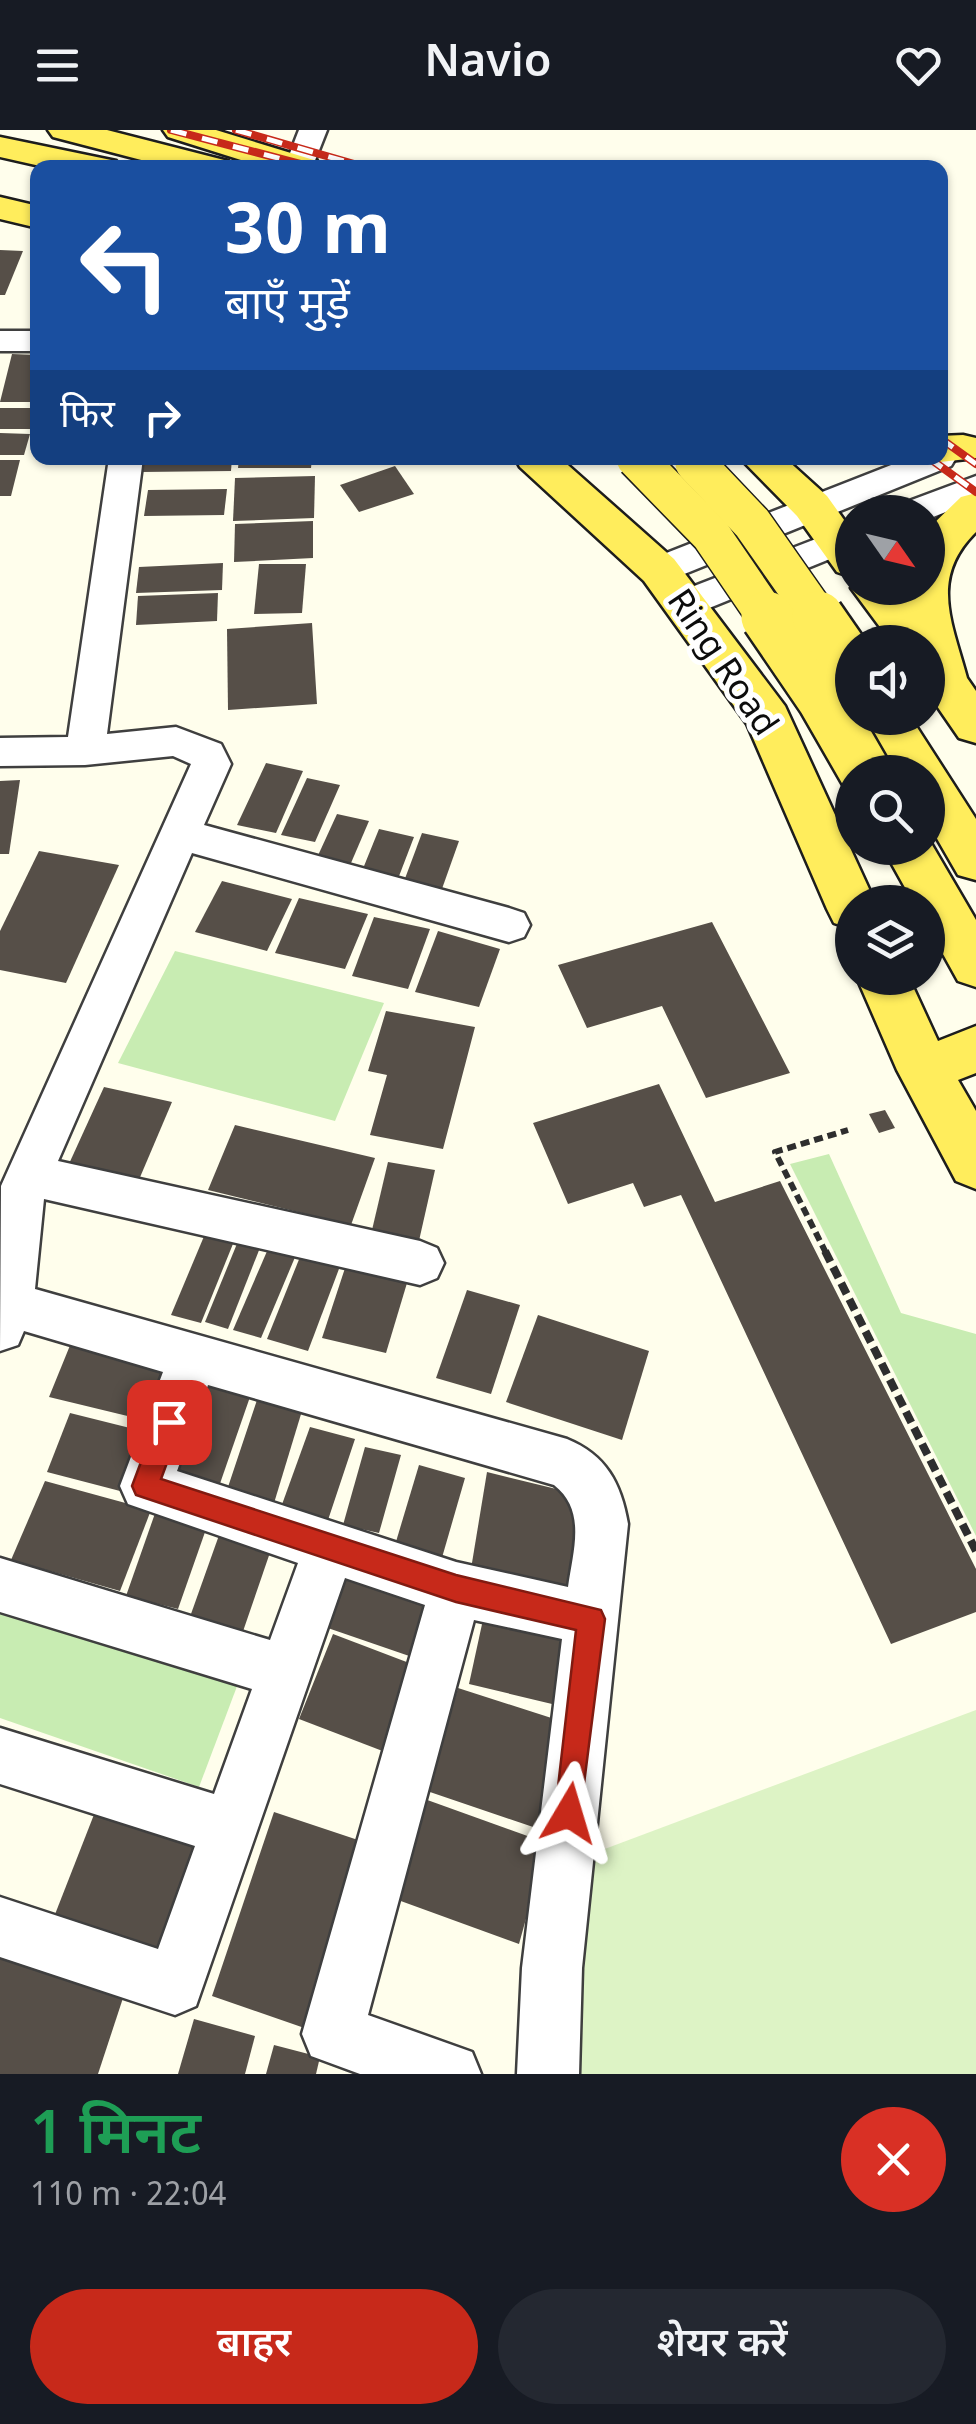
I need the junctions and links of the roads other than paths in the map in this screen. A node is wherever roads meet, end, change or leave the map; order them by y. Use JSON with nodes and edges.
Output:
{"nodes":[{"id":1,"x":65,"y":130,"type":"edge"},
{"id":2,"x":180,"y":130,"type":"edge"},
{"id":3,"x":314,"y":130,"type":"edge"},
{"id":4,"x":0,"y":146,"type":"edge"},
{"id":5,"x":66,"y":160,"type":"edge"},
{"id":6,"x":184,"y":160,"type":"edge"},
{"id":7,"x":279,"y":160,"type":"edge"},
{"id":8,"x":304,"y":160,"type":"edge"},
{"id":9,"x":0,"y":168,"type":"edge"},
{"id":10,"x":30,"y":174,"type":"edge"},
{"id":11,"x":0,"y":190,"type":"edge"},
{"id":12,"x":30,"y":196,"type":"edge"},
{"id":13,"x":0,"y":208,"type":"edge"},
{"id":14,"x":30,"y":215,"type":"edge"},
{"id":15,"x":0,"y":341,"type":"edge"},
{"id":16,"x":30,"y":341,"type":"edge"},
{"id":17,"x":956,"y":457,"type":"edge"},
{"id":18,"x":125,"y":465,"type":"edge"},
{"id":19,"x":542,"y":465,"type":"edge"},
{"id":20,"x":589,"y":465,"type":"edge"},
{"id":21,"x":643,"y":465,"type":"edge"},
{"id":22,"x":696,"y":465,"type":"edge"},
{"id":23,"x":768,"y":465,"type":"edge"},
{"id":24,"x":932,"y":465,"type":"edge"},
{"id":25,"x":926,"y":495,"type":"edge"},
{"id":26,"x":812,"y":506,"type":"junction"},
{"id":27,"x":976,"y":507,"type":"edge"},
{"id":28,"x":835,"y":532,"type":"edge"},
{"id":29,"x":945,"y":537,"type":"edge"},
{"id":30,"x":835,"y":550,"type":"edge"},
{"id":31,"x":672,"y":587,"type":"junction"},
{"id":32,"x":886,"y":605,"type":"edge"},
{"id":33,"x":901,"y":625,"type":"edge"},
{"id":34,"x":835,"y":642,"type":"edge"},
{"id":35,"x":945,"y":682,"type":"edge"},
{"id":36,"x":976,"y":726,"type":"edge"},
{"id":37,"x":85,"y":751,"type":"junction"},
{"id":38,"x":0,"y":752,"type":"edge"},
{"id":39,"x":855,"y":755,"type":"edge"},
{"id":40,"x":945,"y":811,"type":"edge"},
{"id":41,"x":180,"y":834,"type":"junction"},
{"id":42,"x":976,"y":861,"type":"edge"},
{"id":43,"x":918,"y":865,"type":"edge"},
{"id":44,"x":841,"y":885,"type":"edge"},
{"id":45,"x":510,"y":925,"type":"dead end"},
{"id":46,"x":976,"y":966,"type":"edge"},
{"id":47,"x":891,"y":995,"type":"edge"},
{"id":48,"x":976,"y":1049,"type":"edge"},
{"id":49,"x":924,"y":1070,"type":"junction"},
{"id":50,"x":976,"y":1164,"type":"edge"},
{"id":51,"x":28,"y":1175,"type":"junction"},
{"id":52,"x":420,"y":1264,"type":"dead end"},
{"id":53,"x":4,"y":1312,"type":"edge"},
{"id":54,"x":193,"y":1356,"type":"junction"},
{"id":55,"x":330,"y":1547,"type":"junction"},
{"id":56,"x":0,"y":1585,"type":"edge"},
{"id":57,"x":456,"y":1589,"type":"junction"},
{"id":58,"x":591,"y":1619,"type":"junction"},
{"id":59,"x":285,"y":1672,"type":"junction"},
{"id":60,"x":0,"y":1756,"type":"edge"},
{"id":61,"x":230,"y":1828,"type":"junction"},
{"id":62,"x":0,"y":1928,"type":"edge"},
{"id":63,"x":450,"y":2074,"type":"edge"},
{"id":64,"x":548,"y":2074,"type":"edge"}],
"edges":[{"from":1,"to":6,"type":"main road"},
{"from":2,"to":7,"type":"main road"},
{"from":3,"to":8,"type":"street"},
{"from":4,"to":5,"type":"main road"},
{"from":9,"to":10,"type":"main road"},
{"from":11,"to":12,"type":"main road"},
{"from":13,"to":14,"type":"main road"},
{"from":15,"to":16,"type":"street"},
{"from":17,"to":25,"type":"street"},
{"from":18,"to":37,"type":"street"},
{"from":19,"to":31,"type":"main road","name":"Ring Road"},
{"from":20,"to":31,"type":"main road"},
{"from":21,"to":39,"type":"main road","bridge":true},
{"from":22,"to":34,"type":"main road","bridge":true},
{"from":23,"to":26,"type":"main road"},
{"from":24,"to":26,"type":"street"},
{"from":26,"to":28,"type":"main road"},
{"from":26,"to":31,"type":"street"},
{"from":27,"to":29,"type":"main road"},
{"from":30,"to":31,"type":"street"},
{"from":31,"to":44,"type":"main road","name":"Ring Road"},
{"from":32,"to":33,"type":"main road"},
{"from":35,"to":36,"type":"main road"},
{"from":37,"to":38,"type":"street"},
{"from":37,"to":41,"type":"street"},
{"from":40,"to":42,"type":"main road"},
{"from":41,"to":45,"type":"street"},
{"from":41,"to":51,"type":"street"},
{"from":43,"to":46,"type":"main road"},
{"from":47,"to":49,"type":"main road"},
{"from":48,"to":49,"type":"main road"},
{"from":49,"to":50,"type":"main road"},
{"from":51,"to":52,"type":"street"},
{"from":51,"to":53,"type":"street"},
{"from":53,"to":54,"type":"street"},
{"from":54,"to":55,"type":"street"},
{"from":54,"to":58,"type":"street"},
{"from":55,"to":57,"type":"street"},
{"from":55,"to":59,"type":"street"},
{"from":56,"to":59,"type":"street"},
{"from":57,"to":58,"type":"street"},
{"from":57,"to":63,"type":"street"},
{"from":58,"to":64,"type":"street"},
{"from":59,"to":61,"type":"street"},
{"from":60,"to":61,"type":"street"},
{"from":61,"to":62,"type":"street"}]}
